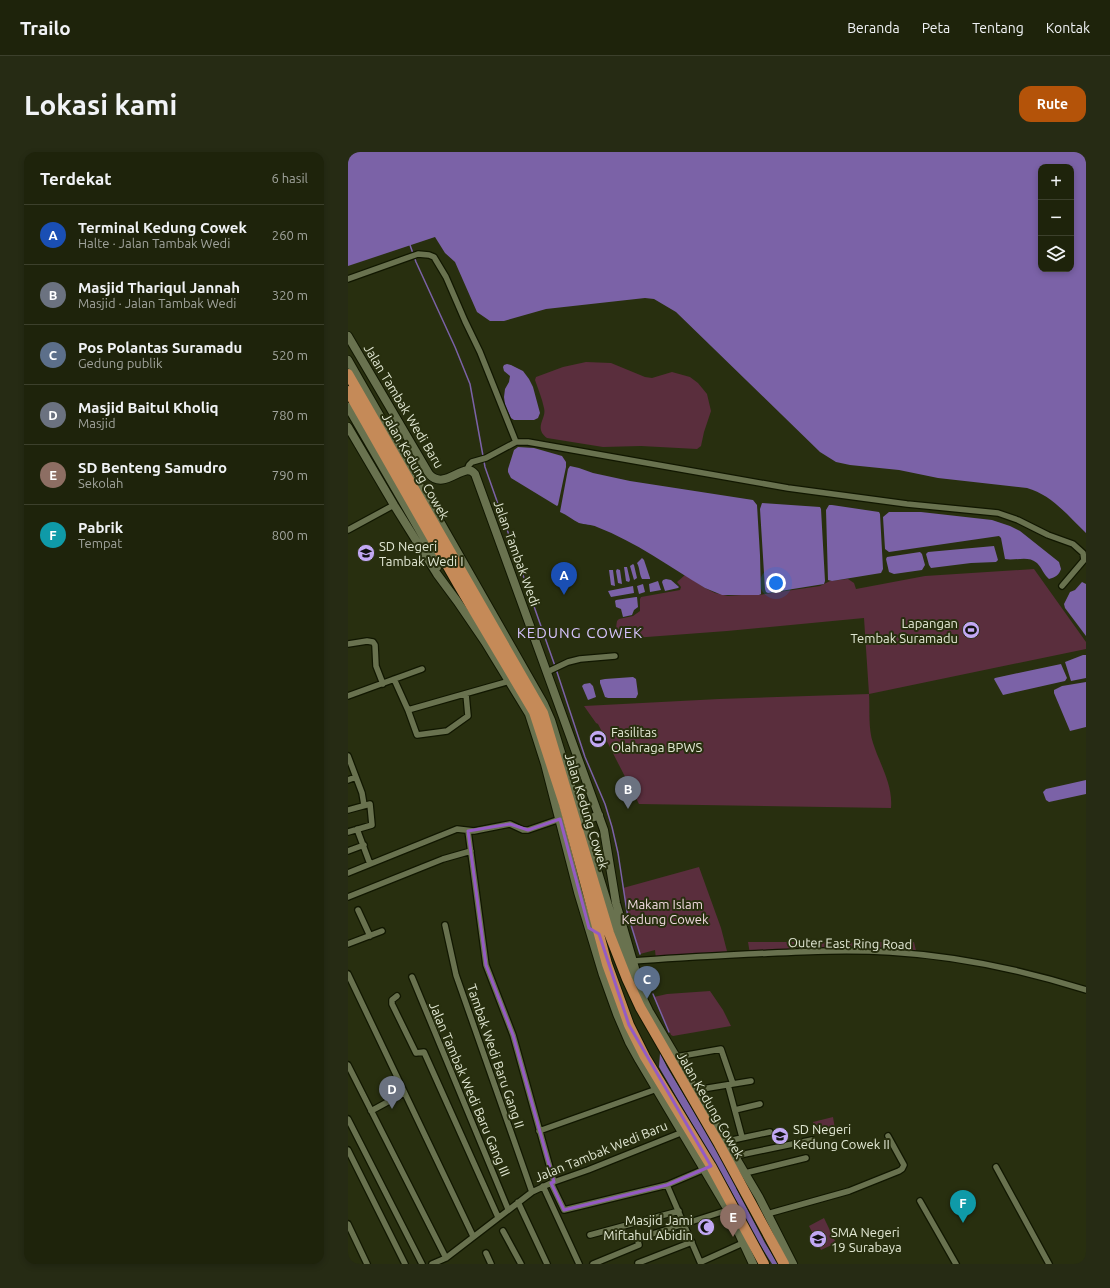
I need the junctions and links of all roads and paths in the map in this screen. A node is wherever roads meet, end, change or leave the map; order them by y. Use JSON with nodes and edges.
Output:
{"nodes":[{"id":1,"x":348,"y":279,"type":"edge"},
{"id":2,"x":348,"y":336,"type":"edge"},
{"id":3,"x":348,"y":360,"type":"edge"},
{"id":4,"x":348,"y":374,"type":"edge"},
{"id":5,"x":348,"y":391,"type":"edge"},
{"id":6,"x":348,"y":407,"type":"edge"},
{"id":7,"x":348,"y":427,"type":"edge"},
{"id":8,"x":516,"y":442,"type":"junction"},
{"id":9,"x":467,"y":470,"type":"junction"},
{"id":10,"x":394,"y":505,"type":"junction"},
{"id":11,"x":348,"y":530,"type":"edge"},
{"id":12,"x":1062,"y":586,"type":"dead end"},
{"id":13,"x":457,"y":600,"type":"junction"},
{"id":14,"x":348,"y":644,"type":"edge"},
{"id":15,"x":615,"y":656,"type":"dead end"},
{"id":16,"x":422,"y":669,"type":"dead end"},
{"id":17,"x":549,"y":671,"type":"junction"},
{"id":18,"x":394,"y":679,"type":"junction"},
{"id":19,"x":510,"y":681,"type":"junction"},
{"id":20,"x":383,"y":684,"type":"junction"},
{"id":21,"x":466,"y":694,"type":"junction"},
{"id":22,"x":348,"y":696,"type":"edge"},
{"id":23,"x":408,"y":710,"type":"junction"},
{"id":24,"x":349,"y":760,"type":"edge"},
{"id":25,"x":356,"y":777,"type":"junction"},
{"id":26,"x":348,"y":780,"type":"edge"},
{"id":27,"x":364,"y":805,"type":"junction"},
{"id":28,"x":348,"y":810,"type":"edge"},
{"id":29,"x":599,"y":815,"type":"junction"},
{"id":30,"x":560,"y":819,"type":"junction"},
{"id":31,"x":582,"y":822,"type":"junction"},
{"id":32,"x":357,"y":829,"type":"junction"},
{"id":33,"x":468,"y":831,"type":"junction"},
{"id":34,"x":348,"y":832,"type":"edge"},
{"id":35,"x":364,"y":845,"type":"junction"},
{"id":36,"x":348,"y":851,"type":"edge"},
{"id":37,"x":471,"y":852,"type":"junction"},
{"id":38,"x":370,"y":864,"type":"junction"},
{"id":39,"x":348,"y":873,"type":"edge"},
{"id":40,"x":348,"y":897,"type":"edge"},
{"id":41,"x":612,"y":904,"type":"junction"},
{"id":42,"x":358,"y":910,"type":"dead end"},
{"id":43,"x":445,"y":925,"type":"dead end"},
{"id":44,"x":589,"y":928,"type":"junction"},
{"id":45,"x":382,"y":931,"type":"dead end"},
{"id":46,"x":600,"y":934,"type":"junction"},
{"id":47,"x":370,"y":936,"type":"junction"},
{"id":48,"x":348,"y":944,"type":"edge"},
{"id":49,"x":633,"y":961,"type":"junction"},
{"id":50,"x":348,"y":974,"type":"edge"},
{"id":51,"x":412,"y":977,"type":"dead end"},
{"id":52,"x":1086,"y":990,"type":"edge"},
{"id":53,"x":641,"y":995,"type":"junction"},
{"id":54,"x":397,"y":996,"type":"dead end"},
{"id":55,"x":665,"y":1043,"type":"junction"},
{"id":56,"x":671,"y":1056,"type":"junction"},
{"id":57,"x":348,"y":1065,"type":"edge"},
{"id":58,"x":751,"y":1081,"type":"dead end"},
{"id":59,"x":730,"y":1084,"type":"junction"},
{"id":60,"x":657,"y":1089,"type":"junction"},
{"id":61,"x":696,"y":1090,"type":"junction"},
{"id":62,"x":404,"y":1093,"type":"junction"},
{"id":63,"x":760,"y":1104,"type":"dead end"},
{"id":64,"x":735,"y":1110,"type":"junction"},
{"id":65,"x":371,"y":1111,"type":"junction"},
{"id":66,"x":348,"y":1119,"type":"edge"},
{"id":67,"x":539,"y":1131,"type":"junction"},
{"id":68,"x":682,"y":1132,"type":"junction"},
{"id":69,"x":770,"y":1132,"type":"dead end"},
{"id":70,"x":888,"y":1136,"type":"dead end"},
{"id":71,"x":742,"y":1137,"type":"junction"},
{"id":72,"x":812,"y":1140,"type":"dead end"},
{"id":73,"x":723,"y":1142,"type":"junction"},
{"id":74,"x":348,"y":1150,"type":"edge"},
{"id":75,"x":735,"y":1156,"type":"junction"},
{"id":76,"x":806,"y":1158,"type":"dead end"},
{"id":77,"x":708,"y":1167,"type":"junction"},
{"id":78,"x":996,"y":1167,"type":"dead end"},
{"id":79,"x":745,"y":1173,"type":"junction"},
{"id":80,"x":552,"y":1182,"type":"junction"},
{"id":81,"x":667,"y":1185,"type":"junction"},
{"id":82,"x":544,"y":1188,"type":"junction"},
{"id":83,"x":532,"y":1192,"type":"junction"},
{"id":84,"x":920,"y":1201,"type":"dead end"},
{"id":85,"x":518,"y":1202,"type":"junction"},
{"id":86,"x":508,"y":1209,"type":"junction"},
{"id":87,"x":728,"y":1210,"type":"junction"},
{"id":88,"x":678,"y":1211,"type":"junction"},
{"id":89,"x":767,"y":1214,"type":"junction"},
{"id":90,"x":498,"y":1217,"type":"junction"},
{"id":91,"x":348,"y":1224,"type":"edge"},
{"id":92,"x":684,"y":1224,"type":"junction"},
{"id":93,"x":503,"y":1231,"type":"dead end"},
{"id":94,"x":590,"y":1235,"type":"dead end"},
{"id":95,"x":473,"y":1236,"type":"junction"},
{"id":96,"x":692,"y":1242,"type":"junction"},
{"id":97,"x":743,"y":1242,"type":"junction"},
{"id":98,"x":763,"y":1244,"type":"junction"},
{"id":99,"x":486,"y":1253,"type":"dead end"},
{"id":100,"x":446,"y":1258,"type":"junction"},
{"id":101,"x":774,"y":1262,"type":"edge"},
{"id":102,"x":638,"y":1263,"type":"edge"},
{"id":103,"x":701,"y":1263,"type":"edge"},
{"id":104,"x":367,"y":1264,"type":"edge"},
{"id":105,"x":405,"y":1264,"type":"edge"},
{"id":106,"x":422,"y":1264,"type":"edge"},
{"id":107,"x":432,"y":1264,"type":"edge"},
{"id":108,"x":492,"y":1264,"type":"edge"},
{"id":109,"x":521,"y":1264,"type":"edge"},
{"id":110,"x":547,"y":1264,"type":"edge"},
{"id":111,"x":579,"y":1264,"type":"edge"},
{"id":112,"x":594,"y":1264,"type":"edge"},
{"id":113,"x":753,"y":1264,"type":"edge"},
{"id":114,"x":793,"y":1264,"type":"edge"},
{"id":115,"x":956,"y":1264,"type":"edge"},
{"id":116,"x":1049,"y":1264,"type":"edge"}],
"edges":[{"from":1,"to":8,"type":"street"},
{"from":2,"to":9,"type":"main road","name":"Jalan Tambak Wedi Baru"},
{"from":3,"to":31,"type":"main road"},
{"from":4,"to":55,"type":"highway","name":"Jalan Kedung Cowek"},
{"from":5,"to":46,"type":"highway","name":"Jalan Kedung Cowek"},
{"from":6,"to":13,"type":"main road"},
{"from":7,"to":10,"type":"main road"},
{"from":8,"to":9,"type":"street"},
{"from":8,"to":12,"type":"street"},
{"from":9,"to":17,"type":"main road","name":"Jalan Tambak Wedi"},
{"from":10,"to":11,"type":"street"},
{"from":10,"to":13,"type":"main road"},
{"from":13,"to":19,"type":"main road"},
{"from":14,"to":20,"type":"street"},
{"from":15,"to":17,"type":"street"},
{"from":16,"to":18,"type":"street"},
{"from":17,"to":29,"type":"main road","name":"Jalan Tambak Wedi"},
{"from":18,"to":20,"type":"street"},
{"from":18,"to":23,"type":"street"},
{"from":19,"to":21,"type":"street"},
{"from":19,"to":30,"type":"main road"},
{"from":20,"to":22,"type":"street"},
{"from":21,"to":23,"type":"street"},
{"from":21,"to":23,"type":"street"},
{"from":24,"to":25,"type":"street"},
{"from":25,"to":26,"type":"street"},
{"from":25,"to":27,"type":"street"},
{"from":27,"to":28,"type":"street"},
{"from":27,"to":32,"type":"street"},
{"from":29,"to":31,"type":"main road"},
{"from":29,"to":41,"type":"main road","name":"Jalan Tambak Wedi"},
{"from":30,"to":33,"type":"street"},
{"from":30,"to":44,"type":"main road","name":"Jalan Kedung Cowek"},
{"from":31,"to":41,"type":"main road"},
{"from":32,"to":34,"type":"street"},
{"from":32,"to":35,"type":"street"},
{"from":33,"to":37,"type":"street"},
{"from":33,"to":38,"type":"street"},
{"from":35,"to":36,"type":"street"},
{"from":35,"to":38,"type":"street"},
{"from":37,"to":40,"type":"street"},
{"from":37,"to":67,"type":"street"},
{"from":38,"to":39,"type":"street"},
{"from":41,"to":49,"type":"main road","name":"Jalan Tambak Wedi"},
{"from":41,"to":53,"type":"main road"},
{"from":42,"to":47,"type":"street"},
{"from":43,"to":83,"type":"street","name":"Tambak Wedi Baru Gang II"},
{"from":44,"to":46,"type":"highway"},
{"from":44,"to":60,"type":"main road","name":"Jalan Kedung Cowek"},
{"from":45,"to":47,"type":"street"},
{"from":46,"to":77,"type":"highway","name":"Jalan Kedung Cowek"},
{"from":47,"to":48,"type":"street"},
{"from":49,"to":52,"type":"street","name":"Outer East Ring Road"},
{"from":49,"to":53,"type":"main road","name":"Jalan Tambak Wedi"},
{"from":50,"to":62,"type":"street"},
{"from":51,"to":86,"type":"street","name":"Jalan Tambak Wedi Baru Gang III"},
{"from":53,"to":55,"type":"main road","name":"Jalan Kedung Cowek"},
{"from":54,"to":90,"type":"street"},
{"from":55,"to":56,"type":"highway","name":"Jalan Kedung Cowek"},
{"from":56,"to":59,"type":"street"},
{"from":56,"to":61,"type":"main road","name":"Jalan Kedung Cowek"},
{"from":56,"to":73,"type":"highway","name":"Jalan Kedung Cowek"},
{"from":57,"to":65,"type":"street"},
{"from":58,"to":59,"type":"street"},
{"from":59,"to":61,"type":"street"},
{"from":59,"to":64,"type":"street"},
{"from":60,"to":67,"type":"street"},
{"from":60,"to":68,"type":"main road","name":"Jalan Kedung Cowek"},
{"from":61,"to":73,"type":"main road","name":"Jalan Kedung Cowek"},
{"from":62,"to":65,"type":"street"},
{"from":62,"to":95,"type":"street"},
{"from":63,"to":64,"type":"street"},
{"from":64,"to":71,"type":"street"},
{"from":65,"to":100,"type":"street"},
{"from":66,"to":106,"type":"street"},
{"from":67,"to":80,"type":"street"},
{"from":68,"to":77,"type":"main road","name":"Jalan Kedung Cowek"},
{"from":68,"to":80,"type":"street","name":"Jalan Tambak Wedi Baru"},
{"from":69,"to":71,"type":"street"},
{"from":70,"to":89,"type":"street"},
{"from":71,"to":73,"type":"street"},
{"from":72,"to":75,"type":"street"},
{"from":73,"to":75,"type":"main road","name":"Jalan Kedung Cowek"},
{"from":73,"to":98,"type":"highway","name":"Jalan Kedung Cowek"},
{"from":74,"to":105,"type":"street"},
{"from":75,"to":79,"type":"main road","name":"Jalan Kedung Cowek"},
{"from":76,"to":79,"type":"street"},
{"from":77,"to":81,"type":"street"},
{"from":77,"to":87,"type":"main road","name":"Jalan Kedung Cowek"},
{"from":77,"to":98,"type":"highway","name":"Jalan Kedung Cowek"},
{"from":78,"to":116,"type":"street"},
{"from":79,"to":89,"type":"main road","name":"Jalan Kedung Cowek"},
{"from":80,"to":81,"type":"street"},
{"from":80,"to":82,"type":"street","name":"Jalan Tambak Wedi Baru"},
{"from":81,"to":88,"type":"street"},
{"from":82,"to":83,"type":"street","name":"Jalan Tambak Wedi Baru"},
{"from":82,"to":111,"type":"street"},
{"from":83,"to":85,"type":"street","name":"Jalan Tambak Wedi Baru"},
{"from":84,"to":115,"type":"street"},
{"from":85,"to":86,"type":"street","name":"Jalan Tambak Wedi Baru"},
{"from":85,"to":110,"type":"street"},
{"from":86,"to":90,"type":"street","name":"Jalan Tambak Wedi Baru"},
{"from":87,"to":92,"type":"street"},
{"from":87,"to":97,"type":"main road","name":"Jalan Kedung Cowek"},
{"from":88,"to":92,"type":"street"},
{"from":88,"to":94,"type":"street"},
{"from":89,"to":114,"type":"main road","name":"Jalan Kedung Cowek"},
{"from":90,"to":95,"type":"street","name":"Jalan Tambak Wedi Baru"},
{"from":91,"to":104,"type":"street"},
{"from":92,"to":96,"type":"street"},
{"from":92,"to":112,"type":"street"},
{"from":93,"to":109,"type":"street"},
{"from":95,"to":100,"type":"street","name":"Jalan Tambak Wedi Baru"},
{"from":96,"to":102,"type":"street"},
{"from":96,"to":103,"type":"street"},
{"from":97,"to":103,"type":"street"},
{"from":97,"to":113,"type":"main road","name":"Jalan Kedung Cowek"},
{"from":98,"to":101,"type":"highway","name":"Jalan Kedung Cowek"},
{"from":98,"to":101,"type":"highway","name":"Jalan Kedung Cowek"},
{"from":99,"to":108,"type":"street"},
{"from":100,"to":107,"type":"street","name":"Jalan Tambak Wedi Baru"}]}
